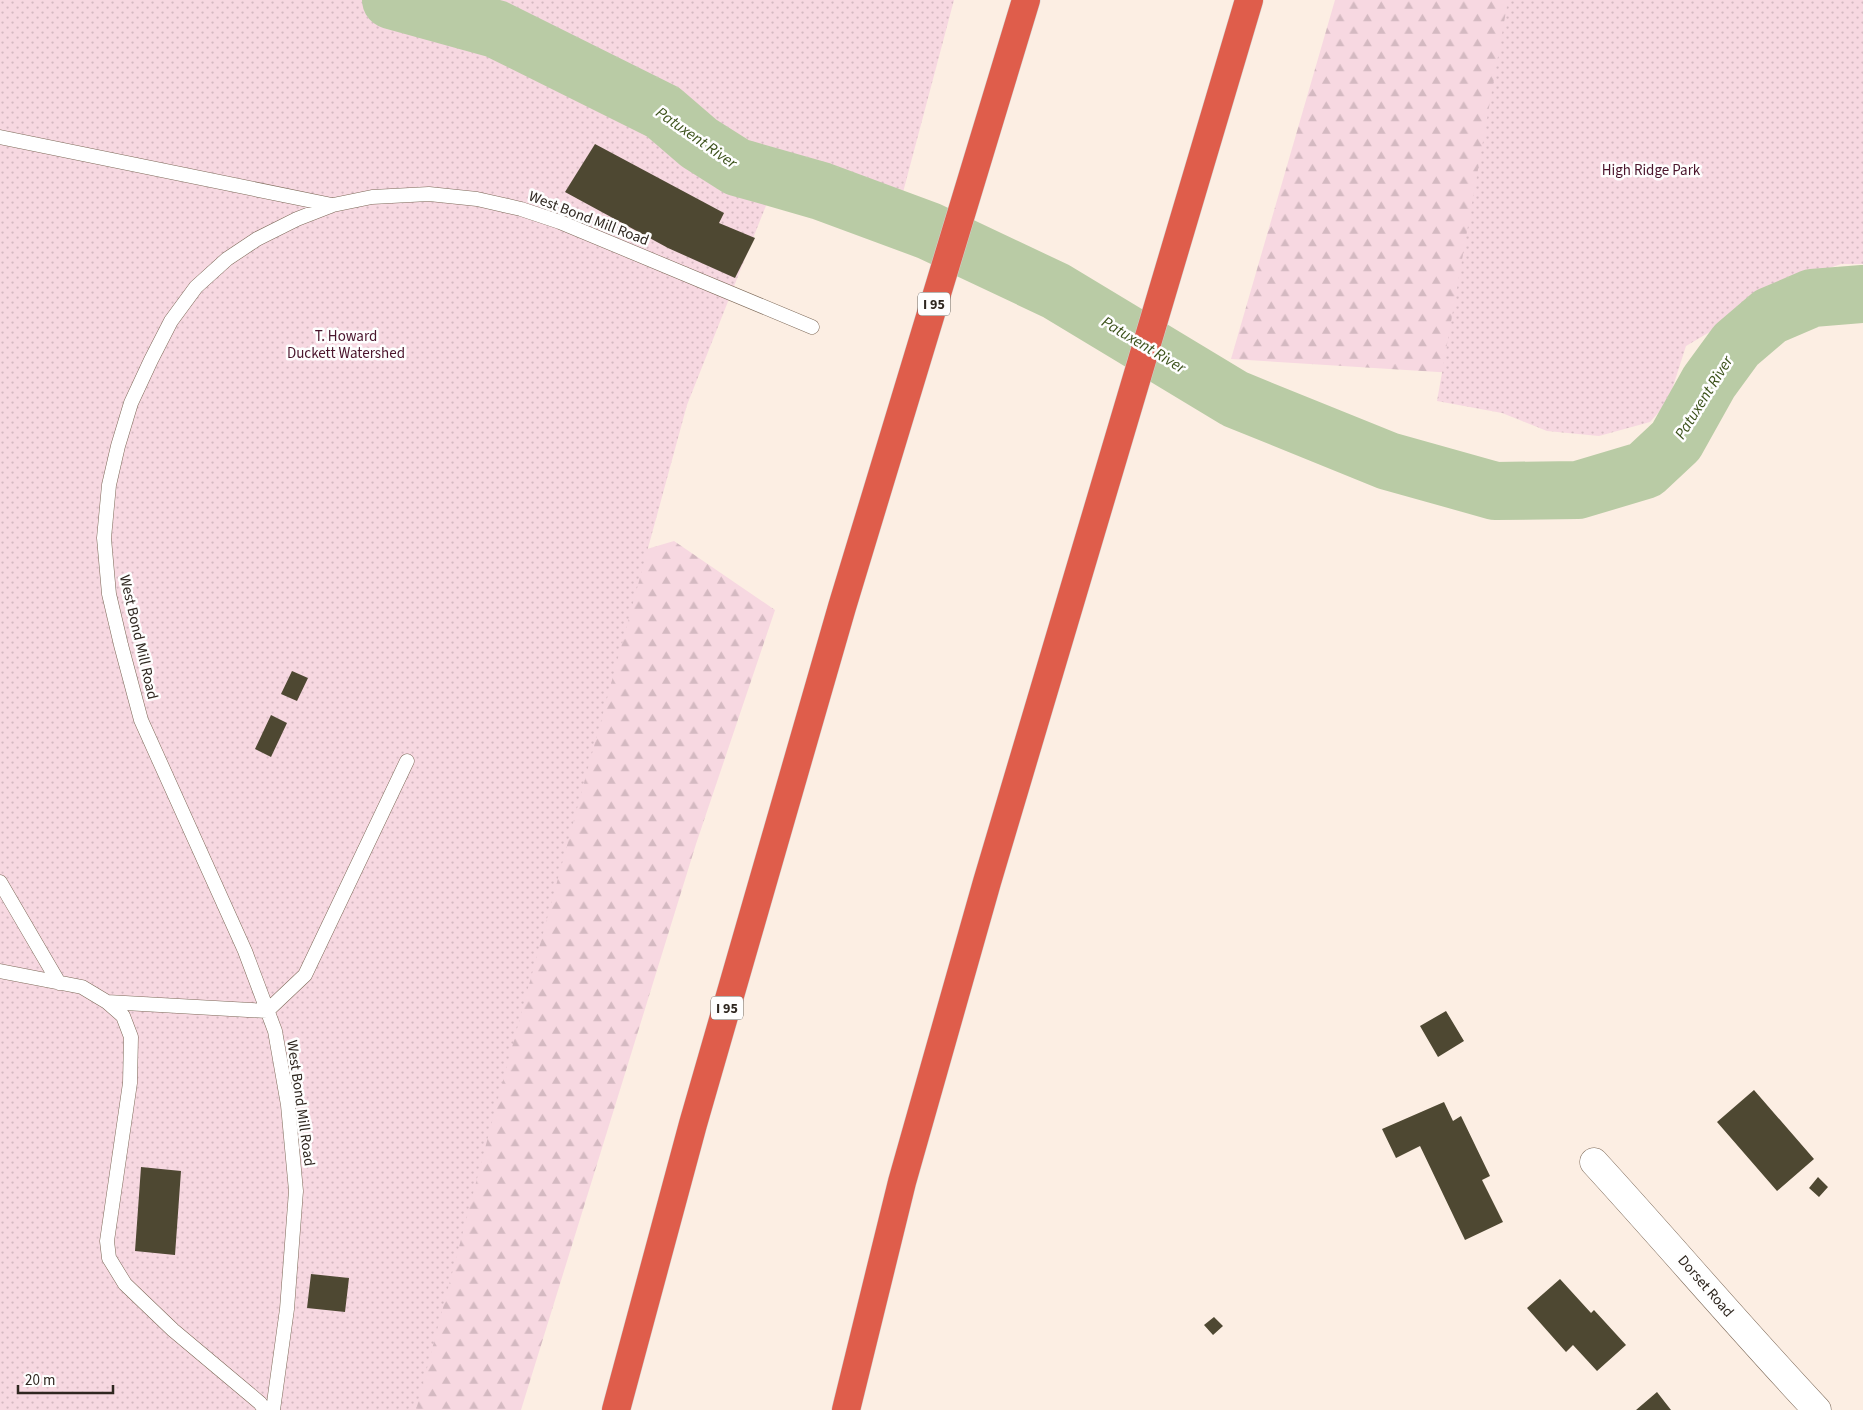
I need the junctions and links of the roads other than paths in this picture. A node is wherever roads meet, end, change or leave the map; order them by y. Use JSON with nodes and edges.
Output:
{"nodes":[{"id":1,"x":1026,"y":0,"type":"edge"},
{"id":2,"x":1249,"y":0,"type":"edge"},
{"id":3,"x":0,"y":137,"type":"edge"},
{"id":4,"x":333,"y":205,"type":"junction"},
{"id":5,"x":812,"y":327,"type":"dead end"},
{"id":6,"x":407,"y":761,"type":"dead end"},
{"id":7,"x":0,"y":882,"type":"edge"},
{"id":8,"x":0,"y":971,"type":"edge"},
{"id":9,"x":59,"y":983,"type":"junction"},
{"id":10,"x":107,"y":1002,"type":"junction"},
{"id":11,"x":267,"y":1011,"type":"junction"},
{"id":12,"x":1594,"y":1162,"type":"dead end"},
{"id":13,"x":265,"y":1410,"type":"edge"},
{"id":14,"x":273,"y":1410,"type":"edge"},
{"id":15,"x":616,"y":1410,"type":"edge"},
{"id":16,"x":846,"y":1410,"type":"edge"},
{"id":17,"x":1817,"y":1410,"type":"edge"}],
"edges":[{"from":1,"to":15,"type":"highway","number":"I 95"},
{"from":2,"to":16,"type":"highway"},
{"from":3,"to":4,"type":"lane"},
{"from":4,"to":5,"type":"lane","name":"West Bond Mill Road"},
{"from":4,"to":11,"type":"lane","name":"West Bond Mill Road"},
{"from":6,"to":11,"type":"lane"},
{"from":7,"to":9,"type":"lane"},
{"from":8,"to":9,"type":"lane"},
{"from":9,"to":10,"type":"lane"},
{"from":10,"to":11,"type":"lane"},
{"from":10,"to":13,"type":"lane"},
{"from":11,"to":14,"type":"lane","name":"West Bond Mill Road"},
{"from":12,"to":17,"type":"street","name":"Dorset Road"}]}
